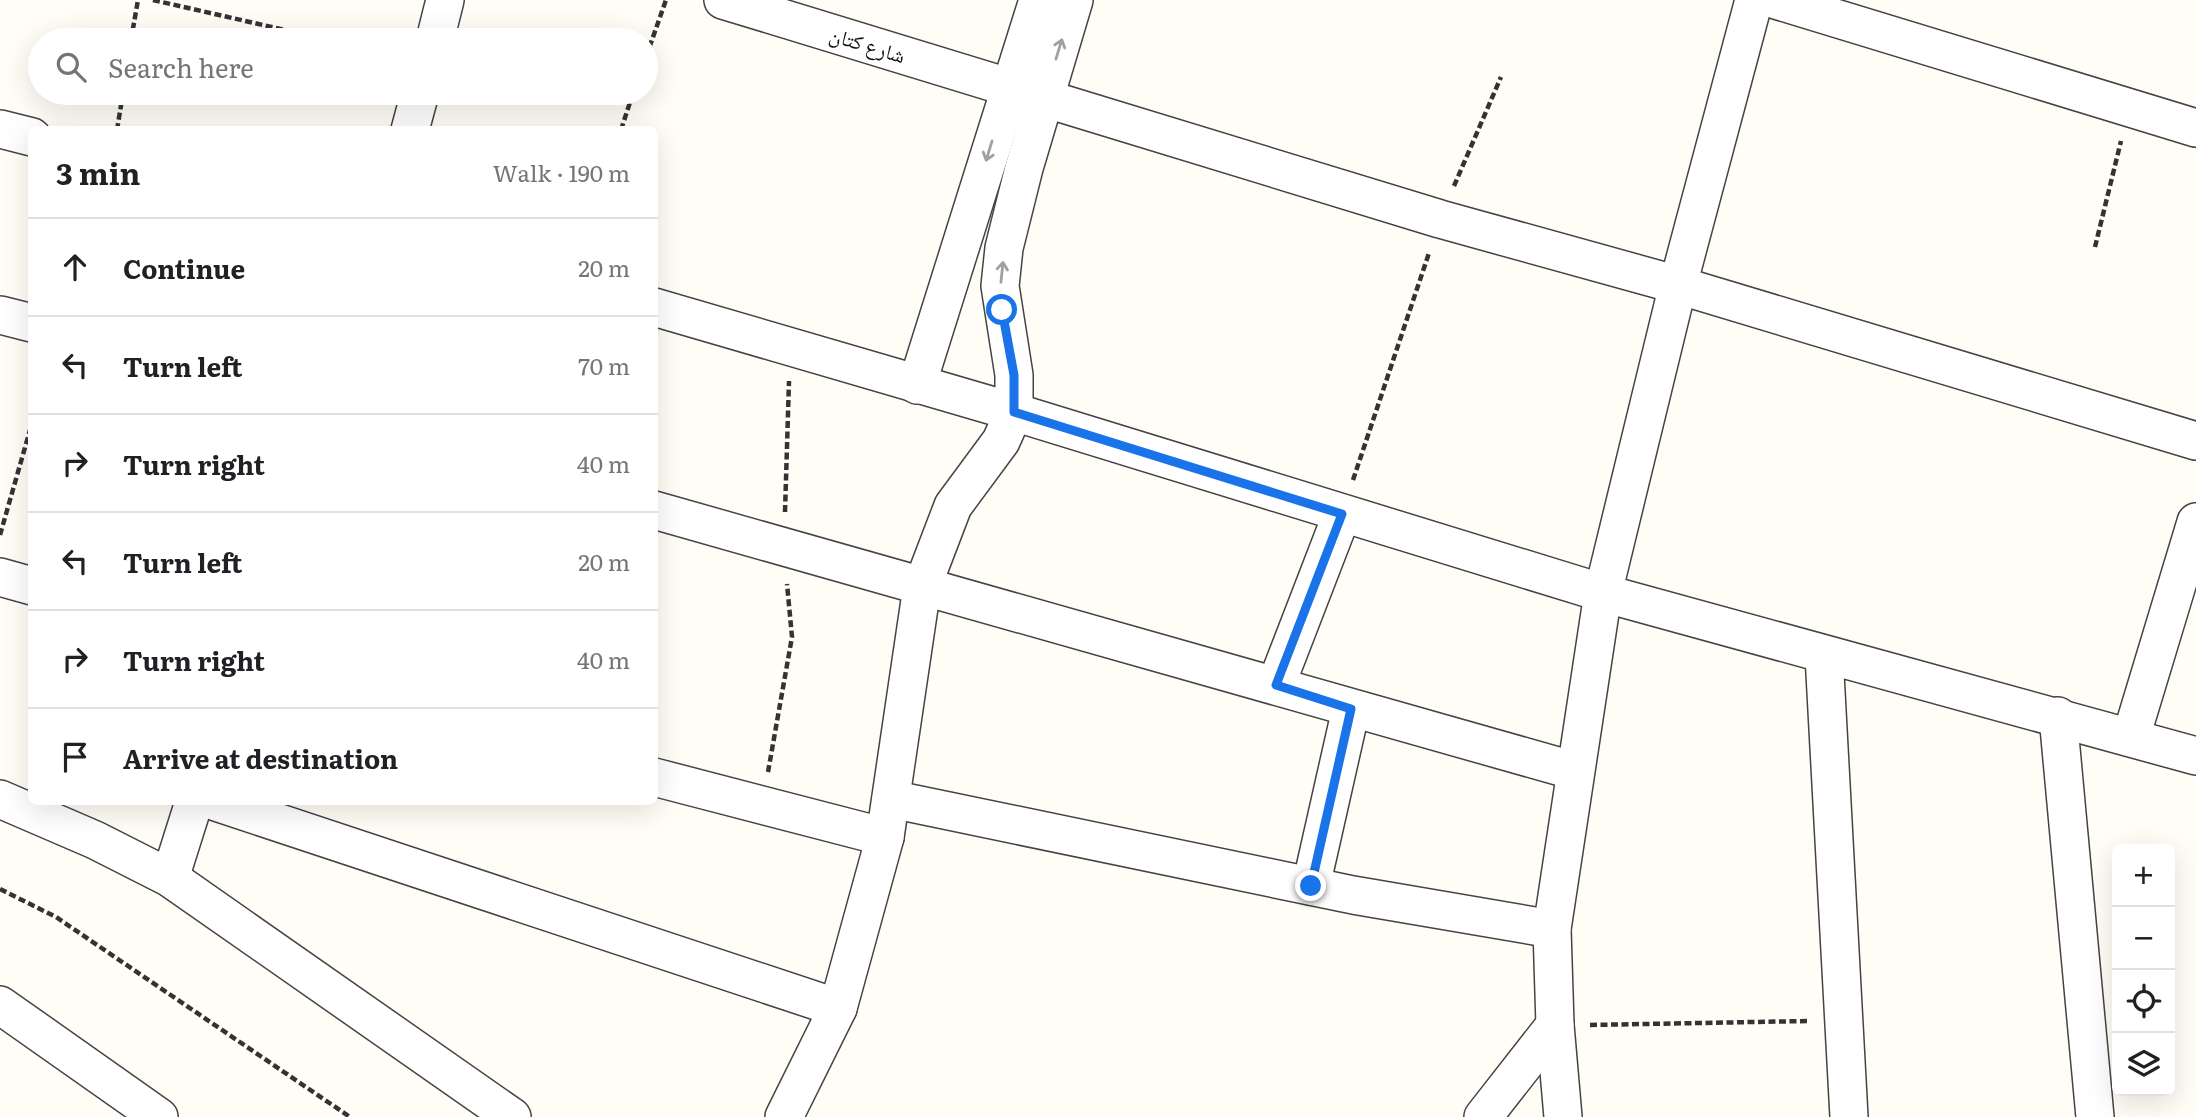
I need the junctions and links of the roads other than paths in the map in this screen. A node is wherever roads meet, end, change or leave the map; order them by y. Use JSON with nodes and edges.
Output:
{"nodes":[{"id":1,"x":445,"y":0,"type":"edge"},
{"id":2,"x":723,"y":0,"type":"edge"},
{"id":3,"x":1038,"y":0,"type":"edge"},
{"id":4,"x":1074,"y":0,"type":"edge"},
{"id":5,"x":1754,"y":0,"type":"edge"},
{"id":6,"x":1776,"y":0,"type":"edge"},
{"id":7,"x":438,"y":28,"type":"edge"},
{"id":8,"x":1029,"y":92,"type":"junction"},
{"id":9,"x":417,"y":105,"type":"edge"},
{"id":10,"x":411,"y":126,"type":"edge"},
{"id":11,"x":2196,"y":128,"type":"edge"},
{"id":12,"x":0,"y":129,"type":"edge"},
{"id":13,"x":28,"y":136,"type":"edge"},
{"id":14,"x":1678,"y":285,"type":"junction"},
{"id":15,"x":658,"y":308,"type":"edge"},
{"id":16,"x":0,"y":315,"type":"edge"},
{"id":17,"x":28,"y":322,"type":"edge"},
{"id":18,"x":917,"y":386,"type":"junction"},
{"id":19,"x":1014,"y":412,"type":"junction"},
{"id":20,"x":2196,"y":440,"type":"edge"},
{"id":21,"x":658,"y":511,"type":"edge"},
{"id":22,"x":1342,"y":514,"type":"junction"},
{"id":23,"x":2196,"y":522,"type":"edge"},
{"id":24,"x":0,"y":577,"type":"edge"},
{"id":25,"x":28,"y":585,"type":"edge"},
{"id":26,"x":922,"y":587,"type":"junction"},
{"id":27,"x":1603,"y":593,"type":"junction"},
{"id":28,"x":1824,"y":654,"type":"junction"},
{"id":29,"x":1276,"y":685,"type":"junction"},
{"id":30,"x":1351,"y":709,"type":"junction"},
{"id":31,"x":2058,"y":716,"type":"junction"},
{"id":32,"x":2131,"y":737,"type":"junction"},
{"id":33,"x":2196,"y":756,"type":"edge"},
{"id":34,"x":1575,"y":771,"type":"junction"},
{"id":35,"x":658,"y":778,"type":"edge"},
{"id":36,"x":891,"y":799,"type":"junction"},
{"id":37,"x":2,"y":804,"type":"edge"},
{"id":38,"x":193,"y":805,"type":"edge"},
{"id":39,"x":225,"y":805,"type":"edge"},
{"id":40,"x":886,"y":837,"type":"junction"},
{"id":41,"x":170,"y":878,"type":"junction"},
{"id":42,"x":1311,"y":886,"type":"junction"},
{"id":43,"x":1552,"y":929,"type":"junction"},
{"id":44,"x":0,"y":1004,"type":"edge"},
{"id":45,"x":838,"y":1008,"type":"junction"},
{"id":46,"x":1555,"y":1025,"type":"junction"},
{"id":47,"x":158,"y":1117,"type":"edge"},
{"id":48,"x":512,"y":1117,"type":"edge"},
{"id":49,"x":784,"y":1117,"type":"edge"},
{"id":50,"x":1483,"y":1117,"type":"edge"},
{"id":51,"x":1563,"y":1117,"type":"edge"},
{"id":52,"x":1849,"y":1117,"type":"edge"},
{"id":53,"x":2095,"y":1117,"type":"edge"}],
"edges":[{"from":1,"to":7,"type":"street"},
{"from":2,"to":8,"type":"street","name":"شارع كتان"},
{"from":3,"to":8,"type":"street"},
{"from":8,"to":4,"type":"street","one_way":true},
{"from":5,"to":14,"type":"street"},
{"from":6,"to":11,"type":"street"},
{"from":8,"to":14,"type":"street","name":"شارع كتان"},
{"from":8,"to":18,"type":"street","one_way":true},
{"from":19,"to":8,"type":"street","one_way":true},
{"from":9,"to":10,"type":"street"},
{"from":12,"to":13,"type":"street"},
{"from":14,"to":20,"type":"street","name":"شارع كتان"},
{"from":14,"to":27,"type":"street"},
{"from":15,"to":18,"type":"street"},
{"from":16,"to":17,"type":"street"},
{"from":18,"to":19,"type":"street"},
{"from":19,"to":22,"type":"street"},
{"from":19,"to":26,"type":"street"},
{"from":21,"to":26,"type":"street"},
{"from":22,"to":27,"type":"street"},
{"from":22,"to":29,"type":"street"},
{"from":23,"to":32,"type":"street"},
{"from":24,"to":25,"type":"street"},
{"from":26,"to":29,"type":"street"},
{"from":26,"to":36,"type":"street"},
{"from":27,"to":28,"type":"street"},
{"from":27,"to":34,"type":"street"},
{"from":28,"to":31,"type":"street"},
{"from":28,"to":52,"type":"street"},
{"from":29,"to":30,"type":"street"},
{"from":30,"to":34,"type":"street"},
{"from":30,"to":42,"type":"street"},
{"from":31,"to":32,"type":"street"},
{"from":31,"to":53,"type":"street"},
{"from":32,"to":33,"type":"street"},
{"from":34,"to":43,"type":"street"},
{"from":35,"to":40,"type":"street"},
{"from":36,"to":40,"type":"street"},
{"from":36,"to":42,"type":"street"},
{"from":37,"to":41,"type":"street"},
{"from":38,"to":41,"type":"street"},
{"from":39,"to":45,"type":"street"},
{"from":40,"to":45,"type":"street"},
{"from":41,"to":48,"type":"street"},
{"from":42,"to":43,"type":"street"},
{"from":43,"to":46,"type":"street"},
{"from":44,"to":47,"type":"street"},
{"from":45,"to":49,"type":"street"},
{"from":46,"to":50,"type":"street"},
{"from":46,"to":51,"type":"street"}]}
